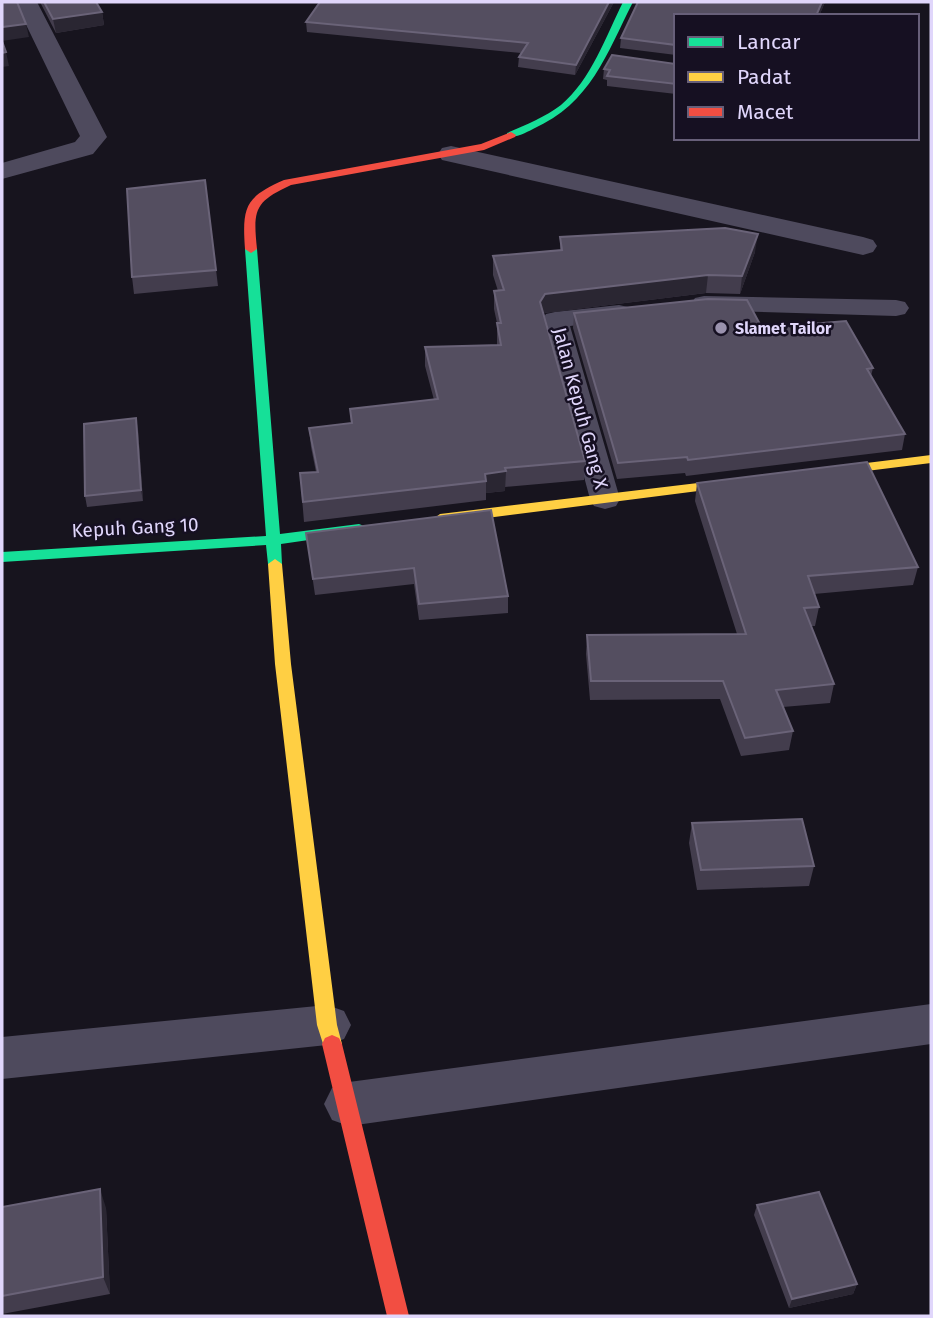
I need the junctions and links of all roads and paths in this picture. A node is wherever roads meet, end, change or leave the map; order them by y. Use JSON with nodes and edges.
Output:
{"nodes":[{"id":1,"x":26,"y":2,"type":"edge"},
{"id":2,"x":628,"y":2,"type":"edge"},
{"id":3,"x":600,"y":55,"type":"junction"},
{"id":4,"x":625,"y":58,"type":"edge"},
{"id":5,"x":451,"y":154,"type":"junction"},
{"id":6,"x":2,"y":171,"type":"edge"},
{"id":7,"x":863,"y":246,"type":"dead end"},
{"id":8,"x":679,"y":307,"type":"edge"},
{"id":9,"x":896,"y":308,"type":"dead end"},
{"id":10,"x":651,"y":310,"type":"edge"},
{"id":11,"x":931,"y":459,"type":"edge"},
{"id":12,"x":795,"y":475,"type":"edge"},
{"id":13,"x":768,"y":479,"type":"edge"},
{"id":14,"x":605,"y":499,"type":"junction"},
{"id":15,"x":418,"y":522,"type":"edge"},
{"id":16,"x":378,"y":527,"type":"edge"},
{"id":17,"x":271,"y":540,"type":"junction"},
{"id":18,"x":3,"y":563,"type":"edge"},
{"id":19,"x":931,"y":1024,"type":"edge"},
{"id":20,"x":327,"y":1025,"type":"junction"},
{"id":21,"x":2,"y":1058,"type":"edge"},
{"id":22,"x":349,"y":1104,"type":"junction"},
{"id":23,"x":398,"y":1316,"type":"edge"}],
"edges":[{"from":1,"to":6,"type":"street"},
{"from":2,"to":3,"type":"street"},
{"from":3,"to":4,"type":"street"},
{"from":3,"to":5,"type":"street"},
{"from":5,"to":7,"type":"street"},
{"from":5,"to":17,"type":"street"},
{"from":8,"to":9,"type":"lane"},
{"from":10,"to":14,"type":"lane","name":"Jalan Kepuh Gang X"},
{"from":11,"to":12,"type":"street"},
{"from":13,"to":14,"type":"street"},
{"from":14,"to":15,"type":"street"},
{"from":16,"to":17,"type":"street","name":"Kepuh Gang 10"},
{"from":17,"to":18,"type":"street","name":"Kepuh Gang 10"},
{"from":17,"to":20,"type":"street"},
{"from":19,"to":22,"type":"street"},
{"from":20,"to":21,"type":"street"},
{"from":20,"to":22,"type":"street"},
{"from":22,"to":23,"type":"street"}]}
